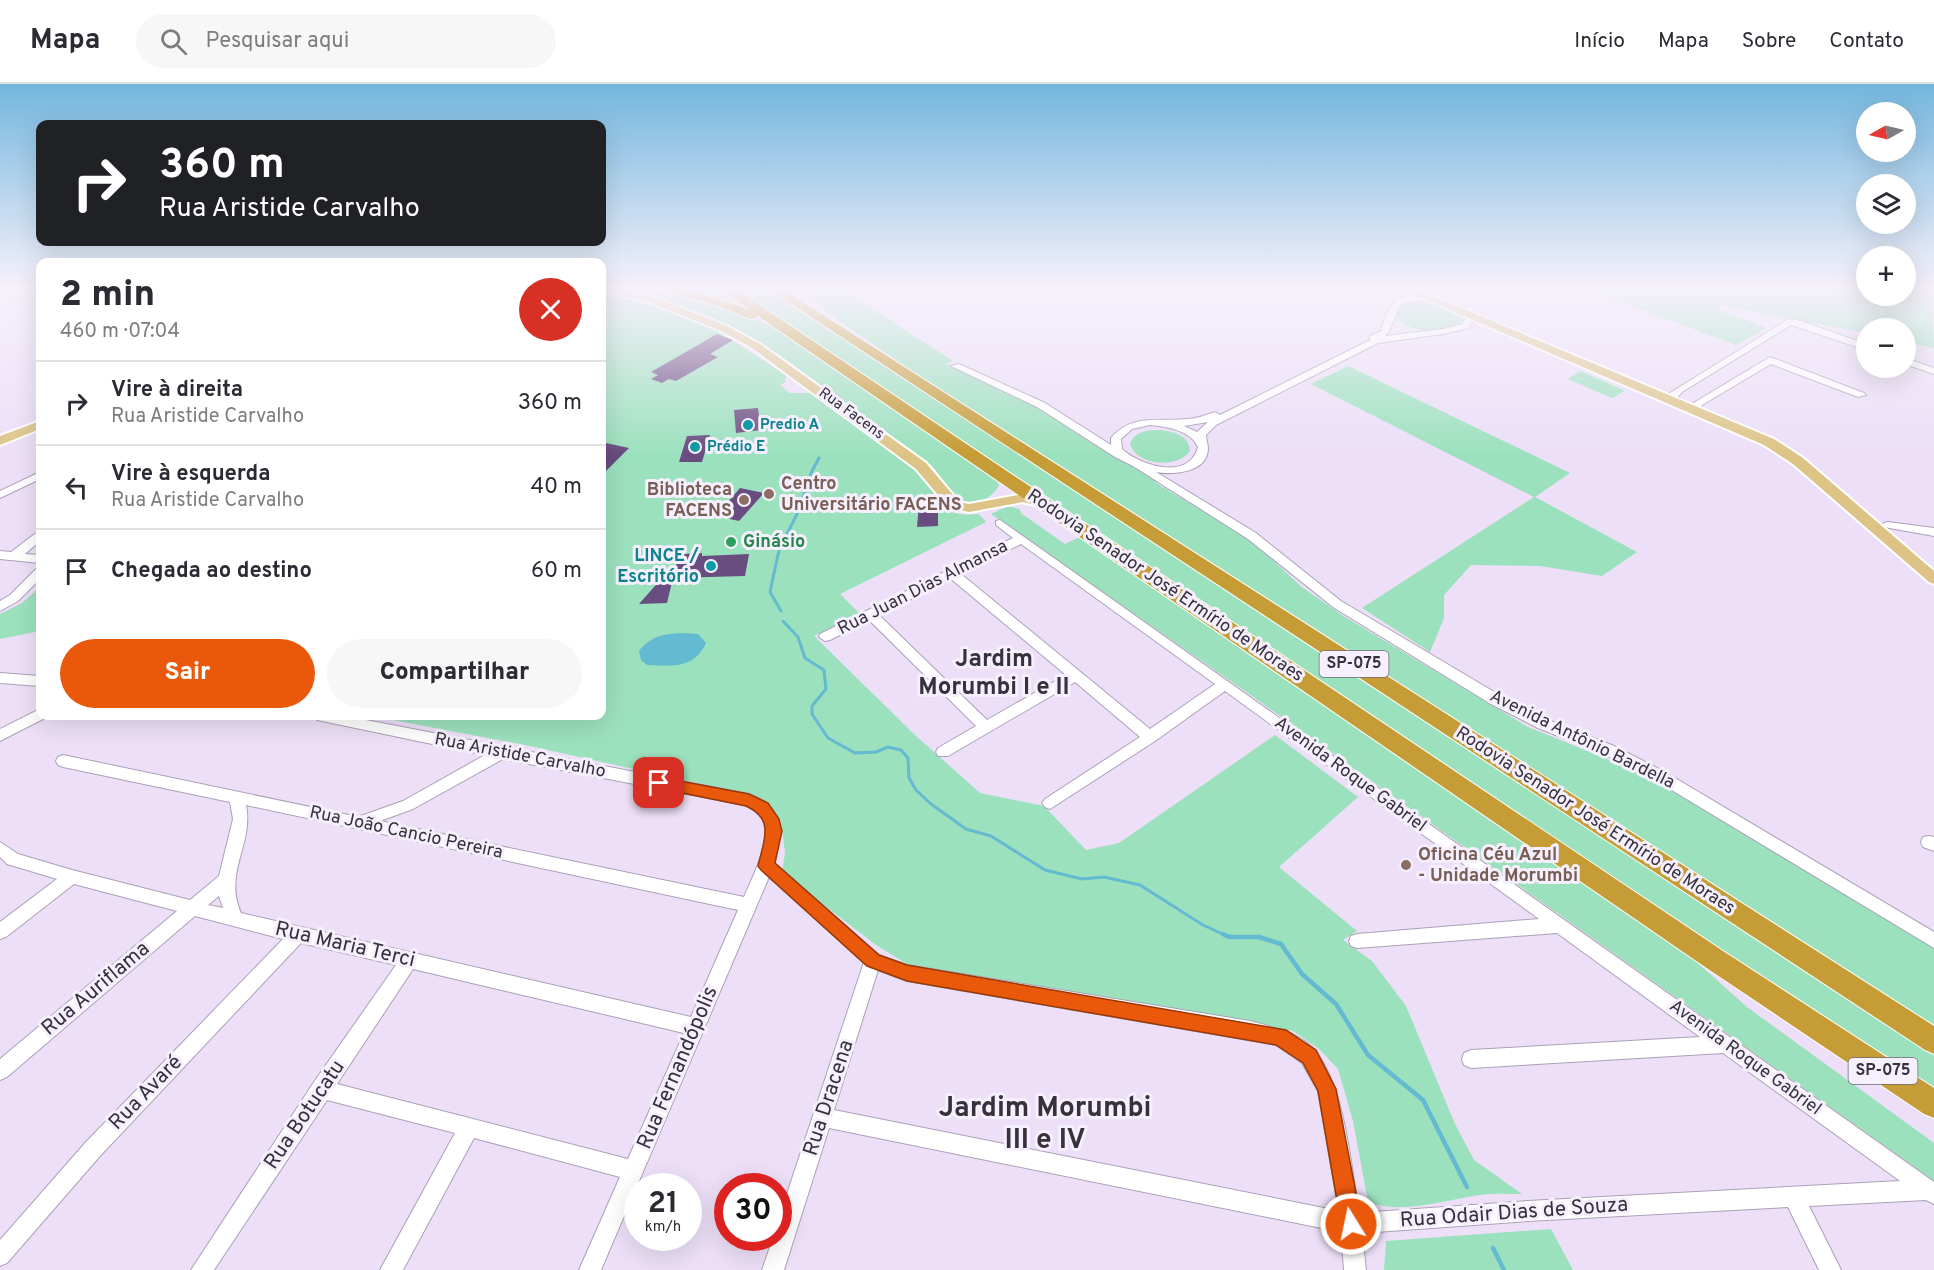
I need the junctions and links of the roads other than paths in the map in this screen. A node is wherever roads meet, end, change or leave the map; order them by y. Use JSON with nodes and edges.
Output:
{"nodes":[{"id":1,"x":751,"y":343,"type":"edge"},
{"id":2,"x":807,"y":343,"type":"edge"},
{"id":3,"x":858,"y":343,"type":"edge"},
{"id":4,"x":1363,"y":343,"type":"edge"},
{"id":5,"x":1370,"y":343,"type":"edge"},
{"id":6,"x":1538,"y":343,"type":"edge"},
{"id":7,"x":1539,"y":343,"type":"edge"},
{"id":8,"x":1753,"y":343,"type":"edge"},
{"id":9,"x":1916,"y":365,"type":"edge"},
{"id":10,"x":956,"y":366,"type":"dead end"},
{"id":11,"x":1934,"y":371,"type":"edge"},
{"id":12,"x":1276,"y":387,"type":"junction"},
{"id":13,"x":1669,"y":393,"type":"junction"},
{"id":14,"x":1861,"y":395,"type":"dead end"},
{"id":15,"x":1694,"y":406,"type":"junction"},
{"id":16,"x":36,"y":420,"type":"edge"},
{"id":17,"x":1162,"y":423,"type":"junction"},
{"id":18,"x":36,"y":427,"type":"edge"},
{"id":19,"x":0,"y":434,"type":"edge"},
{"id":20,"x":1088,"y":434,"type":"junction"},
{"id":21,"x":1116,"y":438,"type":"junction"},
{"id":22,"x":0,"y":441,"type":"edge"},
{"id":23,"x":1776,"y":441,"type":"junction"},
{"id":24,"x":1201,"y":443,"type":"junction"},
{"id":25,"x":1122,"y":457,"type":"junction"},
{"id":26,"x":990,"y":466,"type":"junction"},
{"id":27,"x":1138,"y":466,"type":"junction"},
{"id":28,"x":1177,"y":470,"type":"junction"},
{"id":29,"x":36,"y":477,"type":"edge"},
{"id":30,"x":1177,"y":489,"type":"junction"},
{"id":31,"x":0,"y":495,"type":"edge"},
{"id":32,"x":988,"y":503,"type":"junction"},
{"id":33,"x":1054,"y":510,"type":"junction"},
{"id":34,"x":1000,"y":524,"type":"dead end"},
{"id":35,"x":1888,"y":525,"type":"junction"},
{"id":36,"x":1934,"y":532,"type":"edge"},
{"id":37,"x":36,"y":539,"type":"edge"},
{"id":38,"x":1021,"y":539,"type":"junction"},
{"id":39,"x":0,"y":555,"type":"edge"},
{"id":40,"x":14,"y":556,"type":"junction"},
{"id":41,"x":36,"y":559,"type":"edge"},
{"id":42,"x":1934,"y":564,"type":"edge"},
{"id":43,"x":952,"y":573,"type":"junction"},
{"id":44,"x":36,"y":576,"type":"edge"},
{"id":45,"x":1934,"y":579,"type":"edge"},
{"id":46,"x":0,"y":607,"type":"edge"},
{"id":47,"x":870,"y":614,"type":"junction"},
{"id":48,"x":825,"y":637,"type":"dead end"},
{"id":49,"x":1076,"y":676,"type":"junction"},
{"id":50,"x":0,"y":678,"type":"edge"},
{"id":51,"x":36,"y":681,"type":"edge"},
{"id":52,"x":1224,"y":685,"type":"junction"},
{"id":53,"x":36,"y":716,"type":"edge"},
{"id":54,"x":341,"y":720,"type":"edge"},
{"id":55,"x":986,"y":727,"type":"junction"},
{"id":56,"x":0,"y":736,"type":"edge"},
{"id":57,"x":1150,"y":737,"type":"junction"},
{"id":58,"x":471,"y":747,"type":"junction"},
{"id":59,"x":943,"y":752,"type":"dead end"},
{"id":60,"x":501,"y":753,"type":"junction"},
{"id":61,"x":63,"y":761,"type":"dead end"},
{"id":62,"x":467,"y":772,"type":"junction"},
{"id":63,"x":237,"y":797,"type":"junction"},
{"id":64,"x":264,"y":803,"type":"junction"},
{"id":65,"x":1050,"y":803,"type":"dead end"},
{"id":66,"x":408,"y":805,"type":"junction"},
{"id":67,"x":241,"y":819,"type":"junction"},
{"id":68,"x":359,"y":823,"type":"junction"},
{"id":69,"x":399,"y":831,"type":"junction"},
{"id":70,"x":0,"y":848,"type":"edge"},
{"id":71,"x":766,"y":866,"type":"junction"},
{"id":72,"x":72,"y":877,"type":"junction"},
{"id":73,"x":226,"y":880,"type":"junction"},
{"id":74,"x":748,"y":905,"type":"junction"},
{"id":75,"x":192,"y":907,"type":"junction"},
{"id":76,"x":235,"y":918,"type":"junction"},
{"id":77,"x":1560,"y":925,"type":"junction"},
{"id":78,"x":0,"y":932,"type":"edge"},
{"id":79,"x":298,"y":935,"type":"junction"},
{"id":80,"x":1357,"y":941,"type":"dead end"},
{"id":81,"x":1934,"y":941,"type":"edge"},
{"id":82,"x":409,"y":960,"type":"junction"},
{"id":83,"x":873,"y":960,"type":"junction"},
{"id":84,"x":696,"y":1027,"type":"junction"},
{"id":85,"x":1934,"y":1041,"type":"edge"},
{"id":86,"x":1725,"y":1044,"type":"junction"},
{"id":87,"x":1471,"y":1059,"type":"dead end"},
{"id":88,"x":0,"y":1071,"type":"edge"},
{"id":89,"x":321,"y":1089,"type":"junction"},
{"id":90,"x":1934,"y":1104,"type":"edge"},
{"id":91,"x":823,"y":1117,"type":"junction"},
{"id":92,"x":469,"y":1128,"type":"junction"},
{"id":93,"x":633,"y":1170,"type":"junction"},
{"id":94,"x":1931,"y":1192,"type":"edge"},
{"id":95,"x":1794,"y":1197,"type":"junction"},
{"id":96,"x":1351,"y":1224,"type":"junction"},
{"id":97,"x":0,"y":1256,"type":"edge"},
{"id":98,"x":202,"y":1270,"type":"edge"},
{"id":99,"x":391,"y":1270,"type":"edge"},
{"id":100,"x":590,"y":1270,"type":"edge"},
{"id":101,"x":773,"y":1270,"type":"edge"},
{"id":102,"x":1355,"y":1270,"type":"edge"},
{"id":103,"x":1830,"y":1270,"type":"edge"}],
"edges":[{"from":1,"to":32,"type":"main road","name":"Rua Facens"},
{"from":2,"to":26,"type":"highway","name":"Rodovia Senador José Ermírio de Moraes","number":"SP-075"},
{"from":3,"to":85,"type":"highway","name":"Rodovia Senador José Ermírio de Moraes","number":"SP-075"},
{"from":4,"to":12,"type":"street"},
{"from":5,"to":12,"type":"street"},
{"from":6,"to":13,"type":"main road"},
{"from":7,"to":13,"type":"main road"},
{"from":8,"to":13,"type":"street"},
{"from":9,"to":11,"type":"street"},
{"from":10,"to":20,"type":"street"},
{"from":12,"to":17,"type":"street"},
{"from":12,"to":24,"type":"street"},
{"from":13,"to":15,"type":"main road"},
{"from":14,"to":15,"type":"street"},
{"from":15,"to":23,"type":"main road"},
{"from":16,"to":19,"type":"main road"},
{"from":17,"to":21,"type":"street"},
{"from":17,"to":24,"type":"street"},
{"from":18,"to":22,"type":"main road"},
{"from":20,"to":21,"type":"street"},
{"from":20,"to":25,"type":"street"},
{"from":21,"to":25,"type":"street"},
{"from":23,"to":35,"type":"main road"},
{"from":23,"to":45,"type":"main road"},
{"from":24,"to":28,"type":"street"},
{"from":25,"to":27,"type":"street","name":"Avenida Antônio Bardella"},
{"from":26,"to":32,"type":"main road"},
{"from":26,"to":33,"type":"highway","name":"Rodovia Senador José Ermírio de Moraes","number":"SP-075"},
{"from":27,"to":28,"type":"street"},
{"from":27,"to":30,"type":"street","name":"Avenida Antônio Bardella"},
{"from":28,"to":30,"type":"street"},
{"from":29,"to":31,"type":"street"},
{"from":30,"to":81,"type":"street","name":"Avenida Antônio Bardella"},
{"from":32,"to":33,"type":"main road","name":"Rua Facens"},
{"from":33,"to":90,"type":"highway","name":"Rodovia Senador José Ermírio de Moraes","number":"SP-075"},
{"from":34,"to":38,"type":"street","name":"Avenida Roque Gabriel"},
{"from":35,"to":36,"type":"street"},
{"from":35,"to":42,"type":"main road"},
{"from":37,"to":40,"type":"street"},
{"from":38,"to":43,"type":"street","name":"Rua Juan Dias Almansa"},
{"from":38,"to":52,"type":"street","name":"Avenida Roque Gabriel"},
{"from":39,"to":40,"type":"street"},
{"from":40,"to":41,"type":"street"},
{"from":43,"to":47,"type":"street","name":"Rua Juan Dias Almansa"},
{"from":43,"to":49,"type":"street"},
{"from":44,"to":46,"type":"street"},
{"from":47,"to":48,"type":"street","name":"Rua Juan Dias Almansa"},
{"from":47,"to":55,"type":"street"},
{"from":49,"to":55,"type":"street"},
{"from":49,"to":57,"type":"street"},
{"from":50,"to":51,"type":"street"},
{"from":52,"to":57,"type":"street"},
{"from":52,"to":77,"type":"street","name":"Avenida Roque Gabriel"},
{"from":53,"to":56,"type":"street"},
{"from":54,"to":58,"type":"street","name":"Rua Aristide Carvalho"},
{"from":55,"to":59,"type":"street"},
{"from":57,"to":65,"type":"street"},
{"from":58,"to":60,"type":"street","name":"Rua Aristide Carvalho"},
{"from":58,"to":62,"type":"street"},
{"from":60,"to":62,"type":"street"},
{"from":60,"to":71,"type":"street","name":"Rua Aristide Carvalho"},
{"from":61,"to":63,"type":"street","name":"Rua João Cancio Pereira"},
{"from":62,"to":66,"type":"street"},
{"from":63,"to":64,"type":"street","name":"Rua João Cancio Pereira"},
{"from":63,"to":67,"type":"street"},
{"from":64,"to":67,"type":"street"},
{"from":64,"to":68,"type":"street","name":"Rua João Cancio Pereira"},
{"from":66,"to":68,"type":"street"},
{"from":66,"to":69,"type":"street"},
{"from":67,"to":73,"type":"street"},
{"from":68,"to":69,"type":"street","name":"Rua João Cancio Pereira"},
{"from":69,"to":74,"type":"street","name":"Rua João Cancio Pereira"},
{"from":70,"to":72,"type":"street","name":"Rua Maria Terci"},
{"from":71,"to":74,"type":"street","name":"Rua Fernandópolis"},
{"from":71,"to":83,"type":"street"},
{"from":72,"to":75,"type":"street","name":"Rua Maria Terci"},
{"from":72,"to":78,"type":"street"},
{"from":73,"to":75,"type":"street","name":"Rua Auriflama"},
{"from":73,"to":76,"type":"street"},
{"from":74,"to":84,"type":"street","name":"Rua Fernandópolis"},
{"from":75,"to":76,"type":"street","name":"Rua Maria Terci"},
{"from":75,"to":88,"type":"street","name":"Rua Auriflama"},
{"from":76,"to":79,"type":"street","name":"Rua Maria Terci"},
{"from":77,"to":80,"type":"street"},
{"from":77,"to":86,"type":"street","name":"Avenida Roque Gabriel"},
{"from":79,"to":82,"type":"street","name":"Rua Maria Terci"},
{"from":79,"to":97,"type":"street","name":"Rua Avaré"},
{"from":82,"to":84,"type":"street","name":"Rua Maria Terci"},
{"from":82,"to":89,"type":"street","name":"Rua Botucatu"},
{"from":83,"to":91,"type":"street","name":"Rua Dracena"},
{"from":83,"to":96,"type":"street"},
{"from":84,"to":93,"type":"street","name":"Rua Fernandópolis"},
{"from":86,"to":87,"type":"street"},
{"from":86,"to":94,"type":"street","name":"Avenida Roque Gabriel"},
{"from":89,"to":92,"type":"street"},
{"from":89,"to":98,"type":"street","name":"Rua Botucatu"},
{"from":91,"to":96,"type":"street","name":"Rua Odair Dias de Souza"},
{"from":91,"to":101,"type":"street","name":"Rua Dracena"},
{"from":92,"to":93,"type":"street"},
{"from":92,"to":99,"type":"street"},
{"from":93,"to":100,"type":"street","name":"Rua Fernandópolis"},
{"from":94,"to":95,"type":"street","name":"Rua Odair Dias de Souza"},
{"from":95,"to":96,"type":"street","name":"Rua Odair Dias de Souza"},
{"from":95,"to":103,"type":"street"},
{"from":96,"to":102,"type":"street"}]}
